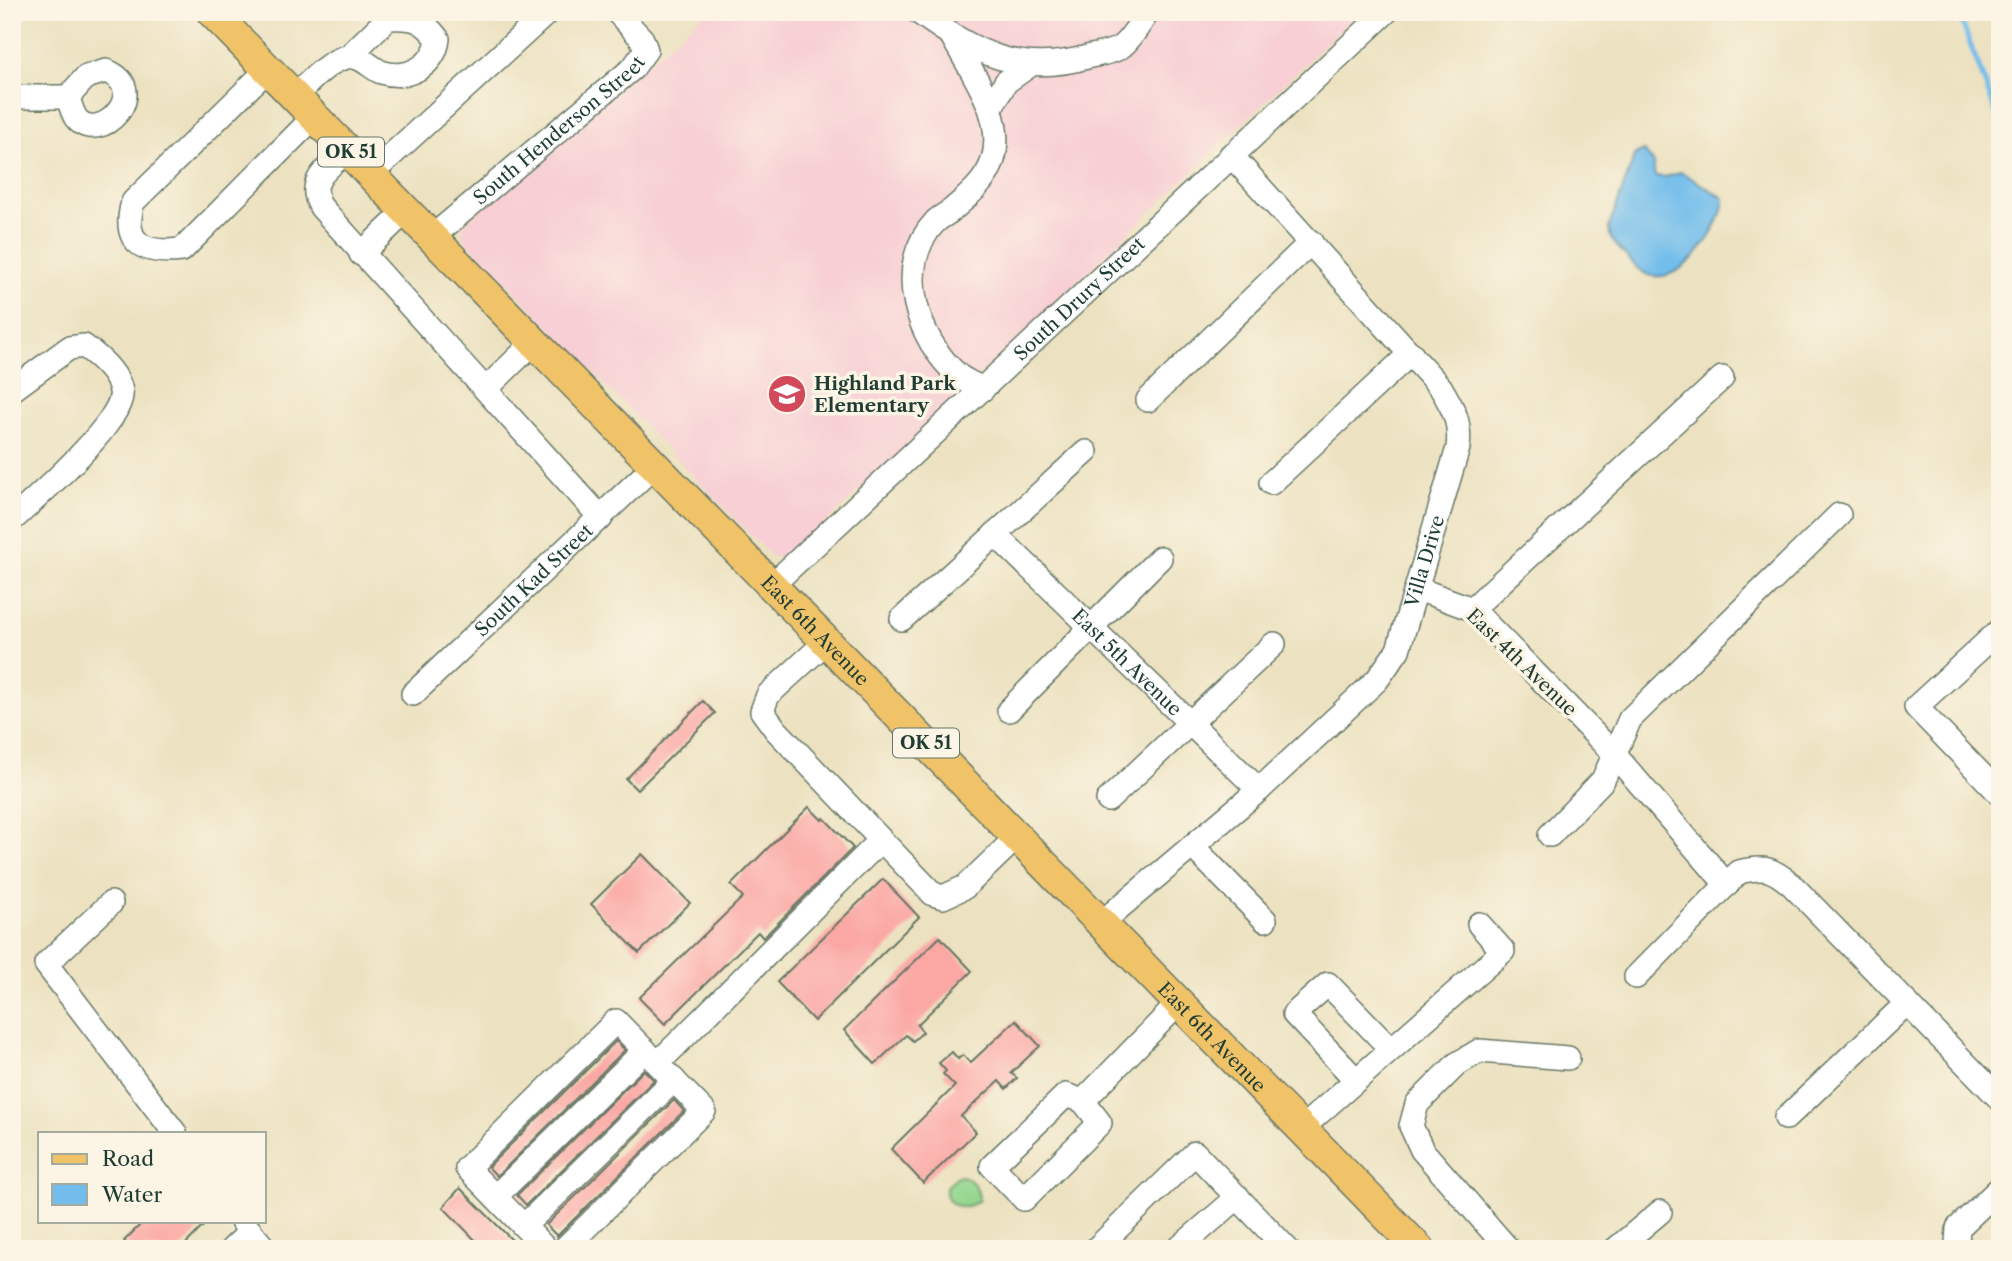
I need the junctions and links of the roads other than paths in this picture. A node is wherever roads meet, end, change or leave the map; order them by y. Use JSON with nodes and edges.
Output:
{"nodes":[{"id":1,"x":212,"y":12,"type":"edge"},
{"id":2,"x":548,"y":12,"type":"edge"},
{"id":3,"x":617,"y":12,"type":"edge"},
{"id":4,"x":918,"y":12,"type":"edge"},
{"id":5,"x":1148,"y":12,"type":"edge"},
{"id":6,"x":1386,"y":12,"type":"edge"},
{"id":7,"x":952,"y":36,"type":"junction"},
{"id":8,"x":349,"y":56,"type":"dead end"},
{"id":9,"x":1030,"y":65,"type":"junction"},
{"id":10,"x":268,"y":69,"type":"junction"},
{"id":11,"x":12,"y":97,"type":"edge"},
{"id":12,"x":68,"y":97,"type":"dead end"},
{"id":13,"x":305,"y":106,"type":"junction"},
{"id":14,"x":991,"y":107,"type":"junction"},
{"id":15,"x":348,"y":149,"type":"junction"},
{"id":16,"x":1231,"y":155,"type":"junction"},
{"id":17,"x":372,"y":173,"type":"junction"},
{"id":18,"x":406,"y":211,"type":"junction"},
{"id":19,"x":432,"y":237,"type":"junction"},
{"id":20,"x":1311,"y":242,"type":"junction"},
{"id":21,"x":361,"y":254,"type":"junction"},
{"id":22,"x":534,"y":342,"type":"junction"},
{"id":23,"x":1411,"y":353,"type":"junction"},
{"id":24,"x":1722,"y":378,"type":"dead end"},
{"id":25,"x":486,"y":389,"type":"junction"},
{"id":26,"x":983,"y":389,"type":"junction"},
{"id":27,"x":12,"y":390,"type":"edge"},
{"id":28,"x":1148,"y":400,"type":"dead end"},
{"id":29,"x":1086,"y":452,"type":"dead end"},
{"id":30,"x":655,"y":465,"type":"junction"},
{"id":31,"x":1271,"y":483,"type":"dead end"},
{"id":32,"x":1839,"y":516,"type":"dead end"},
{"id":33,"x":601,"y":518,"type":"junction"},
{"id":34,"x":12,"y":520,"type":"edge"},
{"id":35,"x":995,"y":534,"type":"junction"},
{"id":36,"x":1160,"y":558,"type":"dead end"},
{"id":37,"x":772,"y":585,"type":"junction"},
{"id":38,"x":1418,"y":589,"type":"junction"},
{"id":39,"x":1472,"y":608,"type":"junction"},
{"id":40,"x":902,"y":619,"type":"dead end"},
{"id":41,"x":1091,"y":628,"type":"junction"},
{"id":42,"x":2000,"y":630,"type":"edge"},
{"id":43,"x":827,"y":641,"type":"junction"},
{"id":44,"x":1274,"y":643,"type":"dead end"},
{"id":45,"x":413,"y":694,"type":"dead end"},
{"id":46,"x":1009,"y":710,"type":"dead end"},
{"id":47,"x":1189,"y":723,"type":"junction"},
{"id":48,"x":1614,"y":754,"type":"junction"},
{"id":49,"x":1259,"y":790,"type":"junction"},
{"id":50,"x":2000,"y":794,"type":"edge"},
{"id":51,"x":1108,"y":800,"type":"dead end"},
{"id":52,"x":1550,"y":835,"type":"dead end"},
{"id":53,"x":1017,"y":837,"type":"junction"},
{"id":54,"x":881,"y":840,"type":"junction"},
{"id":55,"x":1192,"y":846,"type":"junction"},
{"id":56,"x":1727,"y":884,"type":"junction"},
{"id":57,"x":111,"y":903,"type":"dead end"},
{"id":58,"x":1265,"y":920,"type":"dead end"},
{"id":59,"x":1101,"y":923,"type":"junction"},
{"id":60,"x":1479,"y":924,"type":"dead end"},
{"id":61,"x":1636,"y":977,"type":"dead end"},
{"id":62,"x":1179,"y":1003,"type":"junction"},
{"id":63,"x":1907,"y":1003,"type":"junction"},
{"id":64,"x":1391,"y":1049,"type":"junction"},
{"id":65,"x":651,"y":1057,"type":"junction"},
{"id":66,"x":1568,"y":1058,"type":"dead end"},
{"id":67,"x":674,"y":1080,"type":"junction"},
{"id":68,"x":1356,"y":1080,"type":"junction"},
{"id":69,"x":2000,"y":1099,"type":"edge"},
{"id":70,"x":1083,"y":1101,"type":"junction"},
{"id":71,"x":1786,"y":1118,"type":"dead end"},
{"id":72,"x":1302,"y":1128,"type":"junction"},
{"id":73,"x":174,"y":1132,"type":"edge"},
{"id":74,"x":2000,"y":1188,"type":"edge"},
{"id":75,"x":495,"y":1197,"type":"junction"},
{"id":76,"x":1238,"y":1197,"type":"junction"},
{"id":77,"x":1660,"y":1212,"type":"dead end"},
{"id":78,"x":524,"y":1226,"type":"junction"},
{"id":79,"x":252,"y":1234,"type":"edge"},
{"id":80,"x":232,"y":1249,"type":"edge"},
{"id":81,"x":546,"y":1249,"type":"edge"},
{"id":82,"x":564,"y":1249,"type":"edge"},
{"id":83,"x":1096,"y":1249,"type":"edge"},
{"id":84,"x":1178,"y":1249,"type":"edge"},
{"id":85,"x":1287,"y":1249,"type":"edge"},
{"id":86,"x":1419,"y":1249,"type":"edge"},
{"id":87,"x":1508,"y":1249,"type":"edge"},
{"id":88,"x":1616,"y":1249,"type":"edge"},
{"id":89,"x":1964,"y":1249,"type":"edge"}],
"edges":[{"from":1,"to":10,"type":"main road","name":"East 6th Avenue","number":"OK 51"},
{"from":2,"to":17,"type":"street"},
{"from":3,"to":19,"type":"street","name":"South Henderson Street"},
{"from":4,"to":7,"type":"street"},
{"from":5,"to":9,"type":"street"},
{"from":6,"to":16,"type":"street","name":"South Drury Street"},
{"from":7,"to":9,"type":"street"},
{"from":7,"to":14,"type":"street"},
{"from":8,"to":13,"type":"street"},
{"from":9,"to":14,"type":"street"},
{"from":10,"to":13,"type":"main road","name":"East 6th Avenue","number":"OK 51"},
{"from":10,"to":13,"type":"street"},
{"from":11,"to":12,"type":"street"},
{"from":13,"to":15,"type":"main road","name":"East 6th Avenue","number":"OK 51"},
{"from":14,"to":26,"type":"street"},
{"from":15,"to":17,"type":"main road","name":"East 6th Avenue","number":"OK 51"},
{"from":15,"to":21,"type":"street"},
{"from":16,"to":20,"type":"street","name":"Villa Drive"},
{"from":16,"to":26,"type":"street","name":"South Drury Street"},
{"from":17,"to":18,"type":"main road","name":"East 6th Avenue","number":"OK 51"},
{"from":18,"to":19,"type":"main road","name":"East 6th Avenue","number":"OK 51"},
{"from":18,"to":21,"type":"street"},
{"from":19,"to":22,"type":"main road","name":"East 6th Avenue","number":"OK 51"},
{"from":20,"to":23,"type":"street","name":"Villa Drive"},
{"from":20,"to":28,"type":"street"},
{"from":21,"to":25,"type":"street"},
{"from":22,"to":25,"type":"street"},
{"from":22,"to":30,"type":"main road","name":"East 6th Avenue","number":"OK 51"},
{"from":23,"to":31,"type":"street"},
{"from":23,"to":38,"type":"street","name":"Villa Drive"},
{"from":24,"to":39,"type":"street"},
{"from":25,"to":33,"type":"street"},
{"from":26,"to":37,"type":"street","name":"South Drury Street"},
{"from":27,"to":34,"type":"street"},
{"from":29,"to":35,"type":"street"},
{"from":30,"to":33,"type":"street","name":"South Kad Street"},
{"from":30,"to":37,"type":"main road","name":"East 6th Avenue","number":"OK 51"},
{"from":32,"to":48,"type":"street"},
{"from":33,"to":45,"type":"street","name":"South Kad Street"},
{"from":35,"to":40,"type":"street"},
{"from":35,"to":41,"type":"street","name":"East 5th Avenue"},
{"from":36,"to":41,"type":"street"},
{"from":37,"to":43,"type":"main road","name":"East 6th Avenue","number":"OK 51"},
{"from":38,"to":39,"type":"street","name":"East 4th Avenue"},
{"from":38,"to":49,"type":"street","name":"Villa Drive"},
{"from":39,"to":48,"type":"street","name":"East 4th Avenue"},
{"from":41,"to":46,"type":"street"},
{"from":41,"to":47,"type":"street","name":"East 5th Avenue"},
{"from":42,"to":50,"type":"street"},
{"from":43,"to":53,"type":"main road","name":"East 6th Avenue","number":"OK 51"},
{"from":43,"to":54,"type":"street"},
{"from":44,"to":47,"type":"street"},
{"from":47,"to":49,"type":"street","name":"East 5th Avenue"},
{"from":47,"to":51,"type":"street"},
{"from":48,"to":52,"type":"street"},
{"from":48,"to":56,"type":"street","name":"East 4th Avenue"},
{"from":49,"to":55,"type":"street","name":"Villa Drive"},
{"from":53,"to":54,"type":"street"},
{"from":53,"to":59,"type":"main road","name":"East 6th Avenue","number":"OK 51"},
{"from":54,"to":65,"type":"street"},
{"from":55,"to":58,"type":"street"},
{"from":55,"to":59,"type":"street","name":"Villa Drive"},
{"from":56,"to":61,"type":"street"},
{"from":56,"to":63,"type":"street"},
{"from":57,"to":73,"type":"street"},
{"from":59,"to":62,"type":"main road","name":"East 6th Avenue","number":"OK 51"},
{"from":60,"to":64,"type":"street"},
{"from":62,"to":70,"type":"street"},
{"from":62,"to":72,"type":"main road","name":"East 6th Avenue","number":"OK 51"},
{"from":63,"to":69,"type":"street"},
{"from":63,"to":71,"type":"street"},
{"from":64,"to":68,"type":"street"},
{"from":64,"to":68,"type":"street"},
{"from":65,"to":67,"type":"street"},
{"from":65,"to":75,"type":"street"},
{"from":65,"to":75,"type":"street"},
{"from":66,"to":87,"type":"street"},
{"from":67,"to":78,"type":"street"},
{"from":67,"to":82,"type":"street"},
{"from":68,"to":72,"type":"street"},
{"from":70,"to":70,"type":"street"},
{"from":72,"to":86,"type":"main road","name":"East 6th Avenue","number":"OK 51"},
{"from":74,"to":89,"type":"street"},
{"from":75,"to":78,"type":"street"},
{"from":76,"to":83,"type":"street"},
{"from":76,"to":84,"type":"street"},
{"from":76,"to":85,"type":"street"},
{"from":77,"to":88,"type":"street"},
{"from":78,"to":81,"type":"street"},
{"from":79,"to":80,"type":"street"}]}
